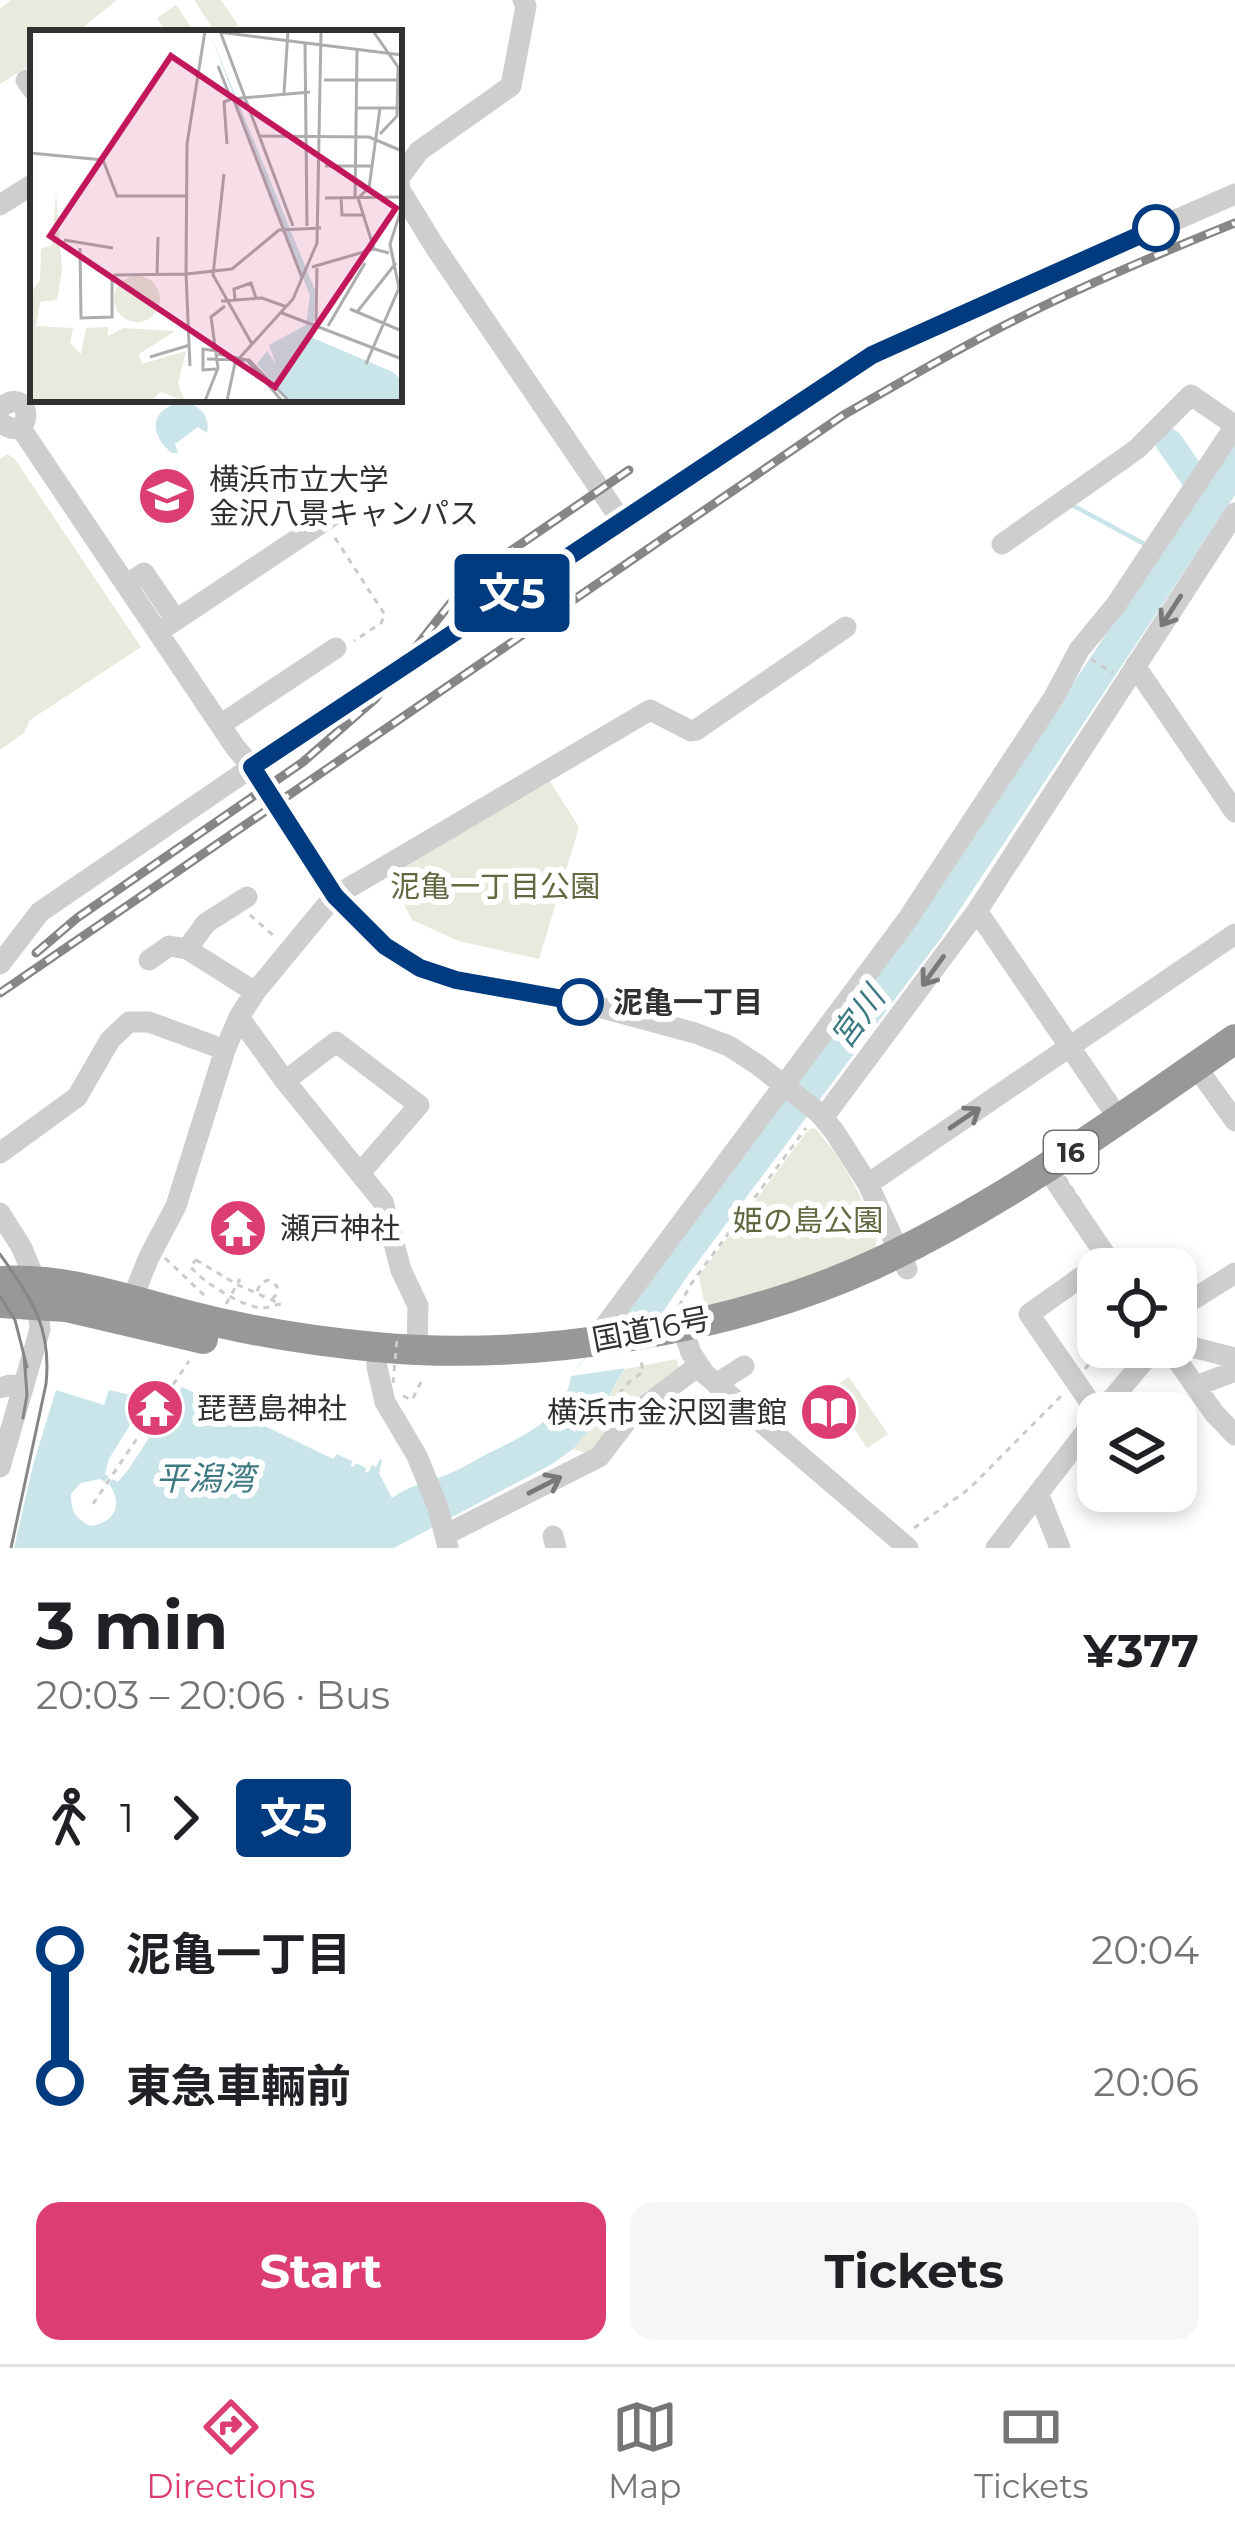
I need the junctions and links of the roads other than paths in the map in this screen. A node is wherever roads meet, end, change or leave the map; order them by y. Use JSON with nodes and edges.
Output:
{"nodes":[{"id":1,"x":523,"y":0,"type":"edge"},
{"id":2,"x":402,"y":176,"type":"edge"},
{"id":3,"x":30,"y":186,"type":"edge"},
{"id":4,"x":402,"y":193,"type":"edge"},
{"id":5,"x":1235,"y":194,"type":"edge"},
{"id":6,"x":0,"y":206,"type":"edge"},
{"id":7,"x":9,"y":412,"type":"edge"},
{"id":8,"x":1233,"y":420,"type":"edge"},
{"id":9,"x":1235,"y":513,"type":"edge"},
{"id":10,"x":330,"y":518,"type":"road end"},
{"id":11,"x":621,"y":520,"type":"junction"},
{"id":12,"x":1002,"y":544,"type":"dead end"},
{"id":13,"x":167,"y":626,"type":"junction"},
{"id":14,"x":846,"y":627,"type":"dead end"},
{"id":15,"x":336,"y":647,"type":"dead end"},
{"id":16,"x":1130,"y":673,"type":"junction"},
{"id":17,"x":220,"y":725,"type":"junction"},
{"id":18,"x":252,"y":767,"type":"junction"},
{"id":19,"x":1235,"y":812,"type":"edge"},
{"id":20,"x":335,"y":896,"type":"junction"},
{"id":21,"x":242,"y":900,"type":"road end"},
{"id":22,"x":977,"y":911,"type":"junction"},
{"id":23,"x":1235,"y":934,"type":"edge"},
{"id":24,"x":187,"y":949,"type":"junction"},
{"id":25,"x":149,"y":960,"type":"dead end"},
{"id":26,"x":0,"y":964,"type":"edge"},
{"id":27,"x":255,"y":992,"type":"junction"},
{"id":28,"x":239,"y":1017,"type":"junction"},
{"id":29,"x":1235,"y":1040,"type":"edge"},
{"id":30,"x":1070,"y":1047,"type":"junction"},
{"id":31,"x":225,"y":1050,"type":"junction"},
{"id":32,"x":1235,"y":1058,"type":"edge"},
{"id":33,"x":1205,"y":1078,"type":"junction"},
{"id":34,"x":285,"y":1081,"type":"junction"},
{"id":35,"x":786,"y":1086,"type":"junction"},
{"id":36,"x":819,"y":1114,"type":"junction"},
{"id":37,"x":1119,"y":1119,"type":"junction"},
{"id":38,"x":1235,"y":1121,"type":"edge"},
{"id":39,"x":0,"y":1153,"type":"edge"},
{"id":40,"x":361,"y":1172,"type":"junction"},
{"id":41,"x":868,"y":1184,"type":"junction"},
{"id":42,"x":1068,"y":1192,"type":"junction"},
{"id":43,"x":0,"y":1213,"type":"edge"},
{"id":44,"x":1102,"y":1248,"type":"edge"},
{"id":45,"x":903,"y":1260,"type":"junction"},
{"id":46,"x":1235,"y":1273,"type":"edge"},
{"id":47,"x":0,"y":1281,"type":"edge"},
{"id":48,"x":1077,"y":1285,"type":"edge"},
{"id":49,"x":36,"y":1292,"type":"junction"},
{"id":50,"x":1197,"y":1297,"type":"edge"},
{"id":51,"x":132,"y":1299,"type":"junction"},
{"id":52,"x":0,"y":1303,"type":"edge"},
{"id":53,"x":596,"y":1342,"type":"junction"},
{"id":54,"x":665,"y":1344,"type":"junction"},
{"id":55,"x":1197,"y":1348,"type":"edge"},
{"id":56,"x":1235,"y":1358,"type":"edge"},
{"id":57,"x":397,"y":1361,"type":"junction"},
{"id":58,"x":1138,"y":1368,"type":"edge"},
{"id":59,"x":1183,"y":1368,"type":"edge"},
{"id":60,"x":746,"y":1369,"type":"dead end"},
{"id":61,"x":1235,"y":1372,"type":"edge"},
{"id":62,"x":1196,"y":1386,"type":"junction"},
{"id":63,"x":719,"y":1387,"type":"junction"},
{"id":64,"x":11,"y":1388,"type":"edge"},
{"id":65,"x":1082,"y":1392,"type":"edge"},
{"id":66,"x":1118,"y":1392,"type":"edge"},
{"id":67,"x":1235,"y":1435,"type":"edge"},
{"id":68,"x":1077,"y":1442,"type":"edge"},
{"id":69,"x":0,"y":1467,"type":"edge"},
{"id":70,"x":1038,"y":1493,"type":"junction"},
{"id":71,"x":445,"y":1536,"type":"edge"},
{"id":72,"x":903,"y":1543,"type":"edge"},
{"id":73,"x":996,"y":1548,"type":"edge"},
{"id":74,"x":1060,"y":1548,"type":"edge"}],
"edges":[{"from":1,"to":2,"type":"street"},
{"from":3,"to":6,"type":"street"},
{"from":4,"to":11,"type":"street"},
{"from":5,"to":11,"type":"street"},
{"from":7,"to":13,"type":"street"},
{"from":8,"to":12,"type":"street"},
{"from":8,"to":35,"type":"street"},
{"from":9,"to":16,"type":"street","one_way":true},
{"from":10,"to":13,"type":"street"},
{"from":11,"to":18,"type":"street"},
{"from":13,"to":17,"type":"street"},
{"from":14,"to":20,"type":"street"},
{"from":15,"to":17,"type":"street"},
{"from":16,"to":19,"type":"street"},
{"from":16,"to":22,"type":"street"},
{"from":17,"to":18,"type":"street"},
{"from":18,"to":20,"type":"street"},
{"from":18,"to":26,"type":"street"},
{"from":20,"to":27,"type":"street"},
{"from":20,"to":35,"type":"street"},
{"from":21,"to":24,"type":"street"},
{"from":22,"to":30,"type":"street"},
{"from":22,"to":36,"type":"street","one_way":true},
{"from":23,"to":30,"type":"street"},
{"from":24,"to":25,"type":"street"},
{"from":24,"to":27,"type":"street"},
{"from":27,"to":28,"type":"street"},
{"from":28,"to":31,"type":"street"},
{"from":28,"to":34,"type":"street"},
{"from":29,"to":37,"type":"highway","name":"国道16号","number":"16"},
{"from":30,"to":37,"type":"street"},
{"from":41,"to":30,"type":"street","one_way":true},
{"from":31,"to":39,"type":"street"},
{"from":31,"to":51,"type":"street"},
{"from":32,"to":33,"type":"highway","name":"国道16号","number":"16"},
{"from":33,"to":38,"type":"street"},
{"from":33,"to":42,"type":"highway","name":"国道16号","number":"16"},
{"from":34,"to":40,"type":"street"},
{"from":34,"to":40,"type":"street"},
{"from":35,"to":36,"type":"street"},
{"from":35,"to":53,"type":"street"},
{"from":36,"to":41,"type":"street"},
{"from":37,"to":45,"type":"highway","name":"国道16号","number":"16"},
{"from":40,"to":57,"type":"street"},
{"from":41,"to":45,"type":"street"},
{"from":42,"to":44,"type":"street"},
{"from":42,"to":45,"type":"highway","name":"国道16号","number":"16"},
{"from":43,"to":49,"type":"street"},
{"from":45,"to":54,"type":"highway","name":"国道16号","number":"16"},
{"from":46,"to":50,"type":"street"},
{"from":47,"to":49,"type":"highway","name":"国道16号","number":"16"},
{"from":48,"to":65,"type":"street"},
{"from":49,"to":51,"type":"highway","name":"国道16号","number":"16"},
{"from":49,"to":52,"type":"highway","name":"国道16号","number":"16"},
{"from":49,"to":57,"type":"highway","name":"国道16号","number":"16"},
{"from":49,"to":64,"type":"street"},
{"from":51,"to":57,"type":"highway","name":"国道16号","number":"16"},
{"from":53,"to":54,"type":"highway","name":"国道16号","number":"16"},
{"from":53,"to":57,"type":"highway","name":"国道16号","number":"16"},
{"from":53,"to":57,"type":"highway","name":"国道16号","number":"16"},
{"from":54,"to":63,"type":"street"},
{"from":71,"to":54,"type":"street","one_way":true},
{"from":55,"to":56,"type":"street"},
{"from":57,"to":71,"type":"street"},
{"from":58,"to":66,"type":"street"},
{"from":59,"to":62,"type":"street"},
{"from":60,"to":63,"type":"street"},
{"from":61,"to":62,"type":"street"},
{"from":62,"to":67,"type":"street"},
{"from":63,"to":72,"type":"street"},
{"from":64,"to":69,"type":"street"},
{"from":68,"to":70,"type":"street"},
{"from":70,"to":73,"type":"street"},
{"from":70,"to":74,"type":"street"}]}
